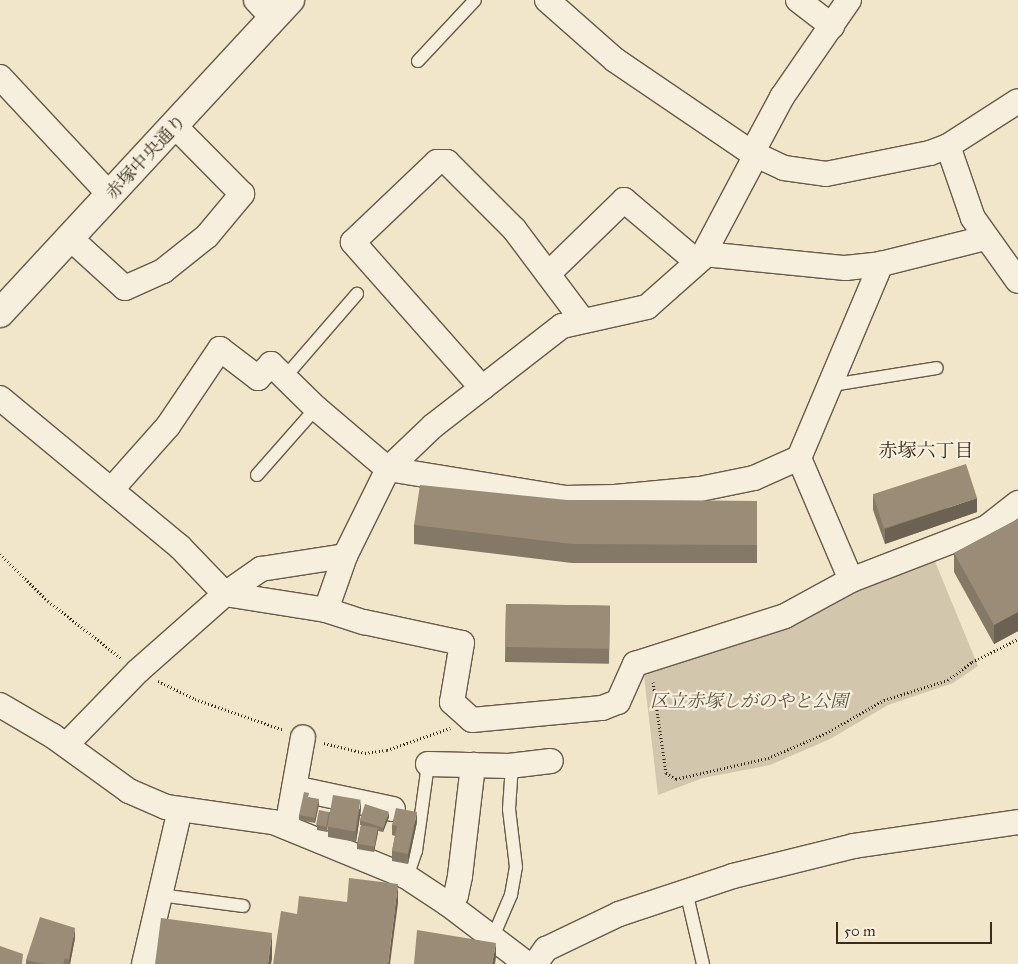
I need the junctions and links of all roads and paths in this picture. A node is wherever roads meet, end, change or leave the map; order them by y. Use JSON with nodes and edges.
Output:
{"nodes":[{"id":1,"x":475,"y":0,"type":"edge"},
{"id":2,"x":547,"y":0,"type":"edge"},
{"id":3,"x":798,"y":0,"type":"edge"},
{"id":4,"x":850,"y":0,"type":"edge"},
{"id":5,"x":273,"y":6,"type":"edge"},
{"id":6,"x":832,"y":26,"type":"junction"},
{"id":7,"x":418,"y":61,"type":"dead end"},
{"id":8,"x":0,"y":77,"type":"edge"},
{"id":9,"x":1018,"y":102,"type":"edge"},
{"id":10,"x":175,"y":126,"type":"junction"},
{"id":11,"x":948,"y":146,"type":"junction"},
{"id":12,"x":754,"y":154,"type":"junction"},
{"id":13,"x":110,"y":195,"type":"junction"},
{"id":14,"x":70,"y":238,"type":"junction"},
{"id":15,"x":985,"y":238,"type":"junction"},
{"id":16,"x":700,"y":258,"type":"junction"},
{"id":17,"x":881,"y":264,"type":"junction"},
{"id":18,"x":1015,"y":272,"type":"edge"},
{"id":19,"x":548,"y":274,"type":"junction"},
{"id":20,"x":357,"y":294,"type":"dead end"},
{"id":21,"x":0,"y":312,"type":"edge"},
{"id":22,"x":583,"y":321,"type":"junction"},
{"id":23,"x":937,"y":368,"type":"dead end"},
{"id":24,"x":285,"y":377,"type":"junction"},
{"id":25,"x":832,"y":385,"type":"junction"},
{"id":26,"x":482,"y":388,"type":"junction"},
{"id":27,"x":0,"y":398,"type":"edge"},
{"id":28,"x":316,"y":408,"type":"junction"},
{"id":29,"x":799,"y":458,"type":"junction"},
{"id":30,"x":388,"y":469,"type":"junction"},
{"id":31,"x":257,"y":475,"type":"dead end"},
{"id":32,"x":112,"y":489,"type":"junction"},
{"id":33,"x":1018,"y":503,"type":"edge"},
{"id":34,"x":0,"y":554,"type":"edge"},
{"id":35,"x":345,"y":556,"type":"junction"},
{"id":36,"x":851,"y":580,"type":"junction"},
{"id":37,"x":225,"y":594,"type":"junction"},
{"id":38,"x":326,"y":610,"type":"junction"},
{"id":39,"x":1018,"y":639,"type":"edge"},
{"id":40,"x":650,"y":659,"type":"junction"},
{"id":41,"x":138,"y":671,"type":"junction"},
{"id":42,"x":0,"y":705,"type":"edge"},
{"id":43,"x":302,"y":737,"type":"dead end"},
{"id":44,"x":66,"y":745,"type":"junction"},
{"id":45,"x":551,"y":761,"type":"dead end"},
{"id":46,"x":428,"y":764,"type":"joint"},
{"id":47,"x":473,"y":765,"type":"junction"},
{"id":48,"x":512,"y":765,"type":"junction"},
{"id":49,"x":294,"y":788,"type":"junction"},
{"id":50,"x":180,"y":809,"type":"junction"},
{"id":51,"x":407,"y":812,"type":"junction"},
{"id":52,"x":1018,"y":822,"type":"edge"},
{"id":53,"x":288,"y":827,"type":"junction"},
{"id":54,"x":407,"y":877,"type":"junction"},
{"id":55,"x":686,"y":892,"type":"junction"},
{"id":56,"x":160,"y":895,"type":"junction"},
{"id":57,"x":448,"y":904,"type":"junction"},
{"id":58,"x":243,"y":906,"type":"dead end"},
{"id":59,"x":494,"y":937,"type":"junction"},
{"id":60,"x":144,"y":964,"type":"edge"},
{"id":61,"x":527,"y":964,"type":"edge"},
{"id":62,"x":535,"y":964,"type":"edge"},
{"id":63,"x":703,"y":964,"type":"edge"}],
"edges":[{"from":1,"to":7,"type":"lane"},
{"from":2,"to":12,"type":"street"},
{"from":3,"to":6,"type":"street"},
{"from":4,"to":6,"type":"street"},
{"from":5,"to":10,"type":"street","name":"赤塚中央通り"},
{"from":6,"to":12,"type":"street"},
{"from":8,"to":13,"type":"street"},
{"from":9,"to":11,"type":"street"},
{"from":10,"to":13,"type":"street","name":"赤塚中央通り"},
{"from":10,"to":14,"type":"street"},
{"from":11,"to":12,"type":"street"},
{"from":11,"to":15,"type":"street"},
{"from":12,"to":16,"type":"street"},
{"from":13,"to":14,"type":"street","name":"赤塚中央通り"},
{"from":14,"to":21,"type":"street","name":"赤塚中央通り"},
{"from":15,"to":17,"type":"street"},
{"from":15,"to":18,"type":"street"},
{"from":16,"to":17,"type":"street"},
{"from":16,"to":19,"type":"street"},
{"from":16,"to":22,"type":"street"},
{"from":17,"to":25,"type":"street"},
{"from":19,"to":22,"type":"street"},
{"from":19,"to":26,"type":"street"},
{"from":20,"to":24,"type":"lane"},
{"from":22,"to":26,"type":"street"},
{"from":23,"to":25,"type":"lane"},
{"from":24,"to":28,"type":"street"},
{"from":24,"to":32,"type":"street"},
{"from":25,"to":29,"type":"street"},
{"from":26,"to":30,"type":"street"},
{"from":27,"to":32,"type":"street"},
{"from":28,"to":30,"type":"street"},
{"from":28,"to":31,"type":"lane"},
{"from":29,"to":30,"type":"street"},
{"from":29,"to":36,"type":"street"},
{"from":30,"to":35,"type":"street"},
{"from":32,"to":37,"type":"street"},
{"from":33,"to":36,"type":"street"},
{"from":34,"to":41,"type":"path"},
{"from":35,"to":37,"type":"street"},
{"from":35,"to":38,"type":"street"},
{"from":36,"to":40,"type":"street"},
{"from":37,"to":38,"type":"street"},
{"from":37,"to":41,"type":"street"},
{"from":38,"to":40,"type":"street"},
{"from":39,"to":40,"type":"path"},
{"from":41,"to":44,"type":"street"},
{"from":42,"to":44,"type":"street"},
{"from":43,"to":49,"type":"street"},
{"from":44,"to":50,"type":"street"},
{"from":45,"to":48,"type":"street"},
{"from":46,"to":47,"type":"street"},
{"from":46,"to":51,"type":"lane"},
{"from":47,"to":48,"type":"street"},
{"from":47,"to":57,"type":"street"},
{"from":48,"to":59,"type":"lane"},
{"from":49,"to":51,"type":"street"},
{"from":49,"to":53,"type":"street"},
{"from":50,"to":53,"type":"street"},
{"from":50,"to":56,"type":"street"},
{"from":51,"to":54,"type":"lane"},
{"from":52,"to":55,"type":"street"},
{"from":53,"to":54,"type":"street"},
{"from":54,"to":57,"type":"street"},
{"from":55,"to":62,"type":"street"},
{"from":55,"to":63,"type":"lane"},
{"from":56,"to":58,"type":"lane"},
{"from":56,"to":60,"type":"street"},
{"from":57,"to":59,"type":"street"},
{"from":59,"to":61,"type":"street"}]}
